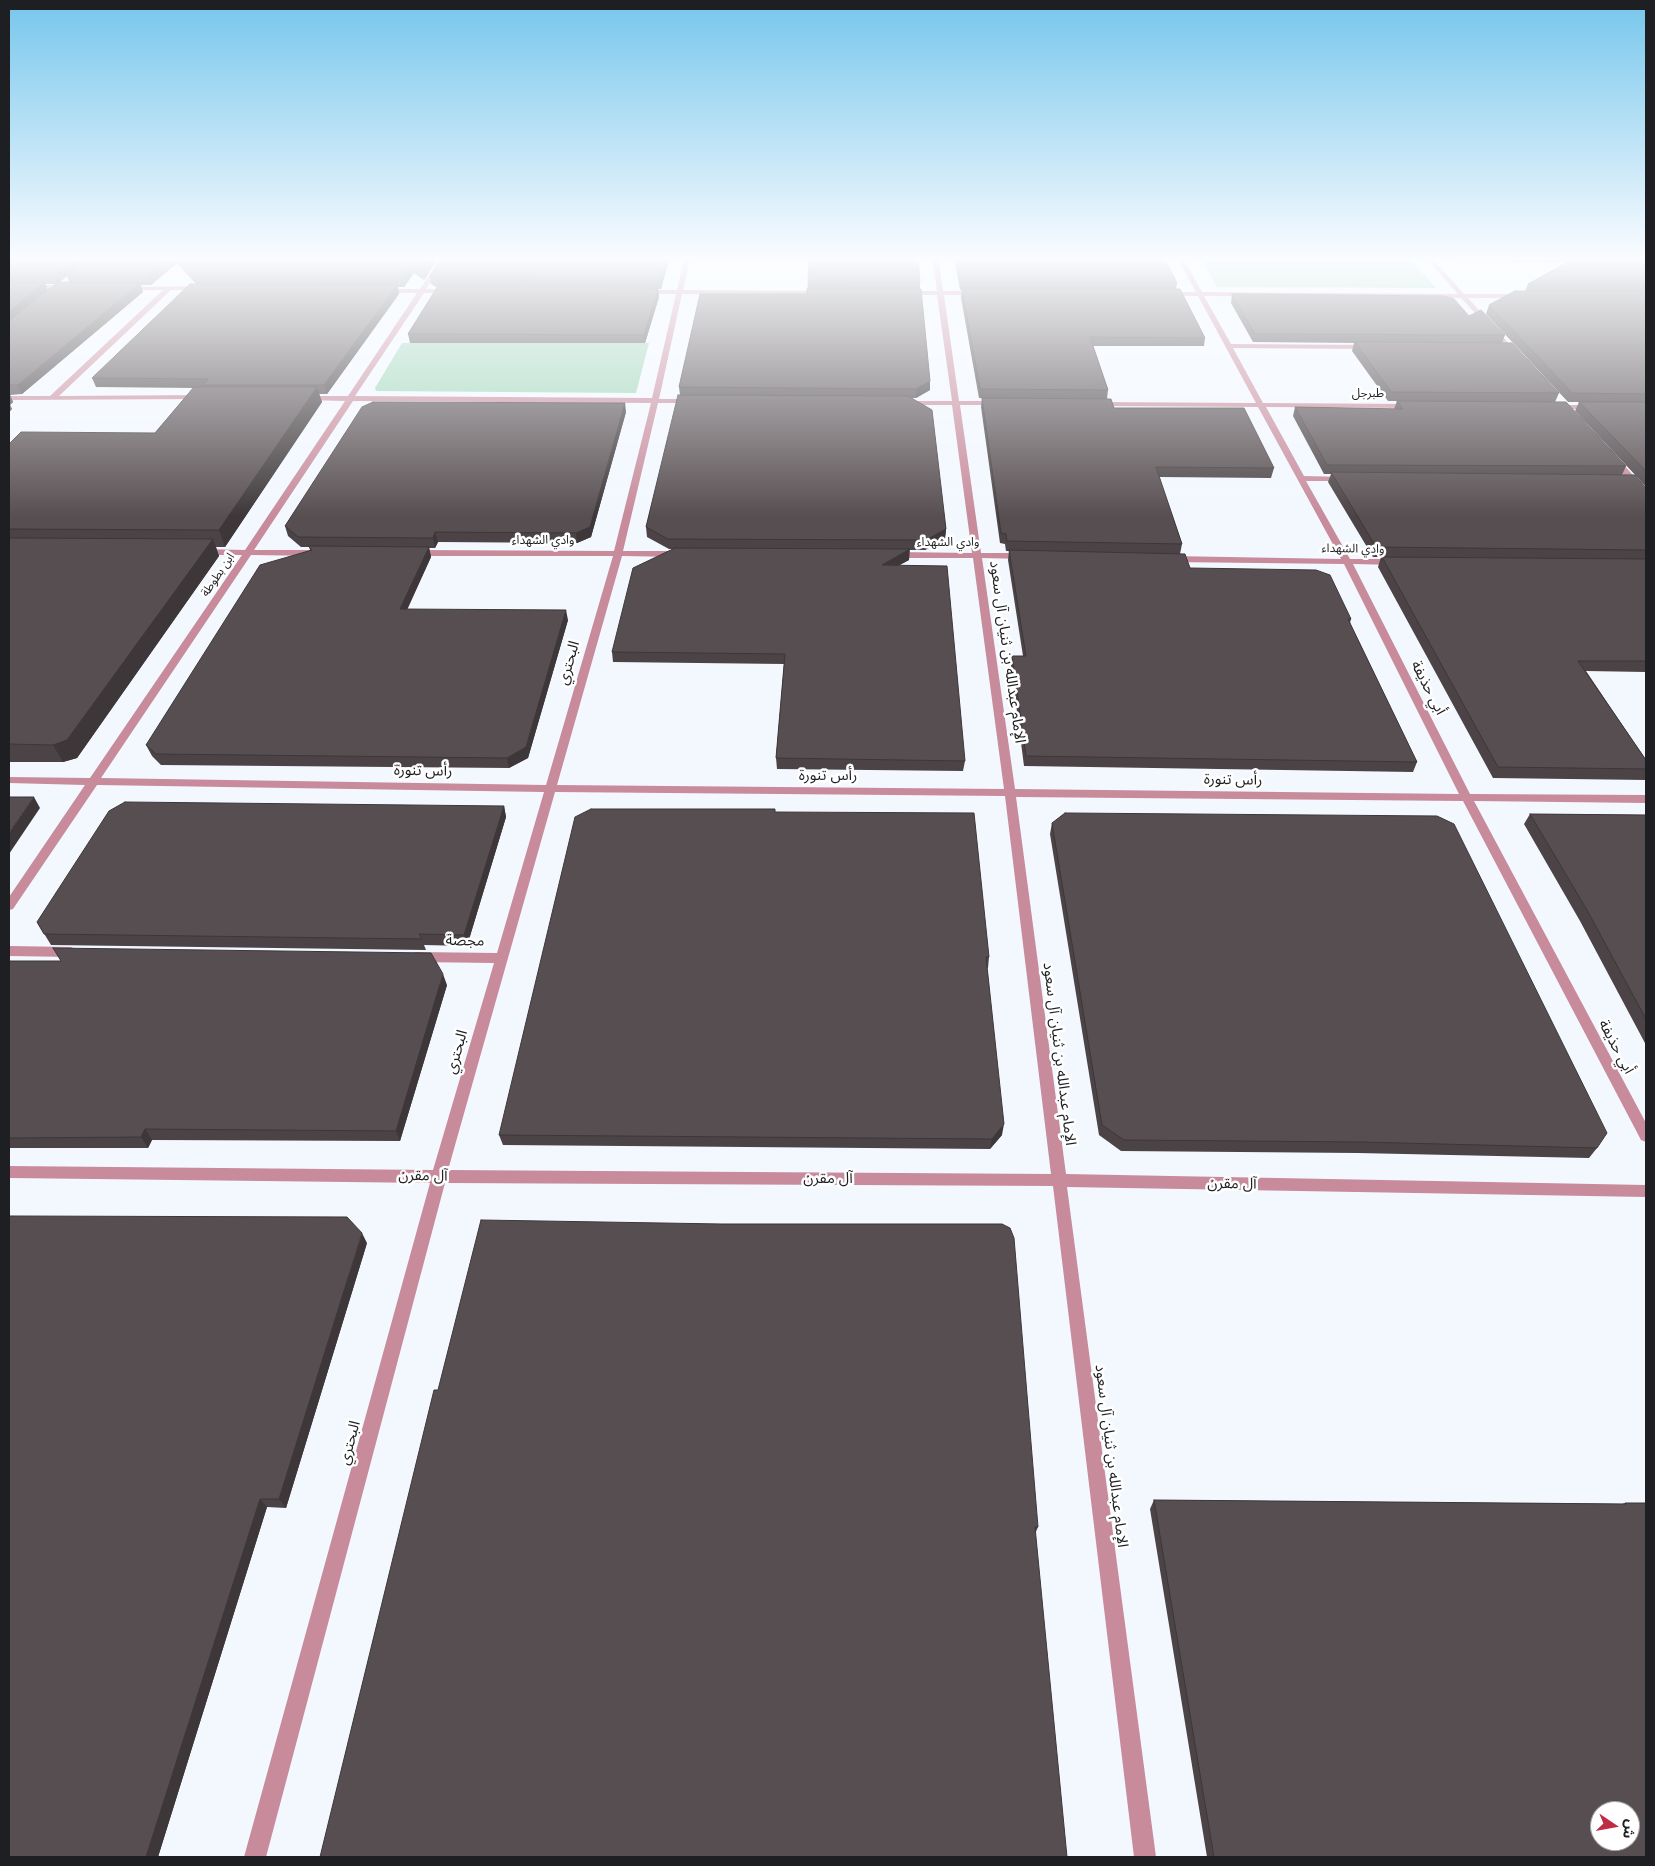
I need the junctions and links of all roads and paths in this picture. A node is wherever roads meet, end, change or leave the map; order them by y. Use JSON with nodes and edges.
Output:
{"nodes":[{"id":1,"x":110,"y":343,"type":"edge"},
{"id":2,"x":387,"y":343,"type":"edge"},
{"id":3,"x":668,"y":343,"type":"edge"},
{"id":4,"x":947,"y":343,"type":"edge"},
{"id":5,"x":1228,"y":343,"type":"edge"},
{"id":6,"x":1506,"y":343,"type":"edge"},
{"id":7,"x":1230,"y":346,"type":"junction"},
{"id":8,"x":1375,"y":347,"type":"edge"},
{"id":9,"x":1501,"y":348,"type":"edge"},
{"id":10,"x":1510,"y":348,"type":"junction"},
{"id":11,"x":1523,"y":361,"type":"edge"},
{"id":12,"x":53,"y":397,"type":"junction"},
{"id":13,"x":209,"y":397,"type":"edge"},
{"id":14,"x":9,"y":398,"type":"edge"},
{"id":15,"x":298,"y":398,"type":"edge"},
{"id":16,"x":350,"y":398,"type":"junction"},
{"id":17,"x":656,"y":400,"type":"junction"},
{"id":18,"x":1560,"y":400,"type":"edge"},
{"id":19,"x":697,"y":401,"type":"edge"},
{"id":20,"x":900,"y":403,"type":"edge"},
{"id":21,"x":956,"y":403,"type":"junction"},
{"id":22,"x":1010,"y":403,"type":"edge"},
{"id":23,"x":1089,"y":404,"type":"edge"},
{"id":24,"x":1261,"y":404,"type":"junction"},
{"id":25,"x":1418,"y":406,"type":"edge"},
{"id":26,"x":1546,"y":406,"type":"edge"},
{"id":27,"x":1566,"y":407,"type":"junction"},
{"id":28,"x":1602,"y":407,"type":"edge"},
{"id":29,"x":1572,"y":414,"type":"edge"},
{"id":30,"x":1609,"y":454,"type":"edge"},
{"id":31,"x":1301,"y":478,"type":"junction"},
{"id":32,"x":1360,"y":479,"type":"edge"},
{"id":33,"x":1624,"y":481,"type":"edge"},
{"id":34,"x":1634,"y":481,"type":"junction"},
{"id":35,"x":1646,"y":495,"type":"edge"},
{"id":36,"x":188,"y":552,"type":"edge"},
{"id":37,"x":248,"y":552,"type":"junction"},
{"id":38,"x":330,"y":553,"type":"edge"},
{"id":39,"x":408,"y":553,"type":"edge"},
{"id":40,"x":618,"y":554,"type":"junction"},
{"id":41,"x":685,"y":554,"type":"edge"},
{"id":42,"x":883,"y":555,"type":"edge"},
{"id":43,"x":978,"y":555,"type":"junction"},
{"id":44,"x":1034,"y":556,"type":"edge"},
{"id":45,"x":1164,"y":559,"type":"edge"},
{"id":46,"x":1347,"y":562,"type":"junction"},
{"id":47,"x":1407,"y":562,"type":"edge"},
{"id":48,"x":9,"y":780,"type":"edge"},
{"id":49,"x":95,"y":781,"type":"junction"},
{"id":50,"x":550,"y":789,"type":"junction"},
{"id":51,"x":1010,"y":792,"type":"junction"},
{"id":52,"x":1467,"y":798,"type":"junction"},
{"id":53,"x":1646,"y":799,"type":"edge"},
{"id":54,"x":9,"y":906,"type":"edge"},
{"id":55,"x":9,"y":951,"type":"edge"},
{"id":56,"x":88,"y":952,"type":"edge"},
{"id":57,"x":402,"y":956,"type":"edge"},
{"id":58,"x":501,"y":958,"type":"junction"},
{"id":59,"x":1646,"y":1136,"type":"edge"},
{"id":60,"x":9,"y":1172,"type":"edge"},
{"id":61,"x":439,"y":1176,"type":"junction"},
{"id":62,"x":1060,"y":1180,"type":"junction"},
{"id":63,"x":1646,"y":1191,"type":"edge"},
{"id":64,"x":255,"y":1857,"type":"edge"},
{"id":65,"x":1145,"y":1857,"type":"edge"}],
"edges":[{"from":1,"to":12,"type":"street"},
{"from":2,"to":16,"type":"street","name":"ابن بطوطة"},
{"from":3,"to":17,"type":"street","name":"البحتري"},
{"from":4,"to":21,"type":"street","name":"الإمام عبدالله بن ثنيان آل سعود"},
{"from":5,"to":7,"type":"street","name":"أبي حذيفة"},
{"from":6,"to":10,"type":"street"},
{"from":7,"to":8,"type":"street"},
{"from":7,"to":24,"type":"street","name":"أبي حذيفة"},
{"from":9,"to":10,"type":"street"},
{"from":10,"to":11,"type":"street"},
{"from":12,"to":13,"type":"street"},
{"from":12,"to":14,"type":"street"},
{"from":15,"to":16,"type":"street"},
{"from":16,"to":17,"type":"street"},
{"from":16,"to":37,"type":"street","name":"ابن بطوطة"},
{"from":17,"to":19,"type":"street"},
{"from":17,"to":40,"type":"street","name":"البحتري"},
{"from":18,"to":27,"type":"street"},
{"from":20,"to":21,"type":"street"},
{"from":21,"to":22,"type":"street"},
{"from":21,"to":43,"type":"street","name":"الإمام عبدالله بن ثنيان آل سعود"},
{"from":23,"to":24,"type":"street","name":"طبرجل"},
{"from":24,"to":25,"type":"street","name":"طبرجل"},
{"from":24,"to":31,"type":"street","name":"أبي حذيفة"},
{"from":26,"to":27,"type":"street"},
{"from":27,"to":28,"type":"street"},
{"from":27,"to":29,"type":"street"},
{"from":30,"to":34,"type":"street"},
{"from":31,"to":32,"type":"street"},
{"from":31,"to":46,"type":"street","name":"أبي حذيفة"},
{"from":33,"to":34,"type":"street"},
{"from":34,"to":35,"type":"street"},
{"from":36,"to":37,"type":"street"},
{"from":37,"to":38,"type":"street"},
{"from":37,"to":49,"type":"street","name":"ابن بطوطة"},
{"from":39,"to":40,"type":"street","name":"وادي الشهداء"},
{"from":40,"to":41,"type":"street","name":"وادي الشهداء"},
{"from":40,"to":50,"type":"street","name":"البحتري"},
{"from":42,"to":43,"type":"street","name":"وادي الشهداء"},
{"from":43,"to":44,"type":"street","name":"وادي الشهداء"},
{"from":43,"to":51,"type":"street","name":"الإمام عبدالله بن ثنيان آل سعود"},
{"from":45,"to":46,"type":"street","name":"وادي الشهداء"},
{"from":46,"to":47,"type":"street","name":"وادي الشهداء"},
{"from":46,"to":52,"type":"street","name":"أبي حذيفة"},
{"from":48,"to":49,"type":"street","name":"رأس تنورة"},
{"from":49,"to":50,"type":"street","name":"رأس تنورة"},
{"from":49,"to":54,"type":"street","name":"ابن بطوطة"},
{"from":50,"to":51,"type":"street","name":"رأس تنورة"},
{"from":50,"to":58,"type":"street","name":"البحتري"},
{"from":51,"to":52,"type":"street","name":"رأس تنورة"},
{"from":51,"to":62,"type":"street","name":"الإمام عبدالله بن ثنيان آل سعود"},
{"from":52,"to":53,"type":"street","name":"رأس تنورة"},
{"from":52,"to":59,"type":"street","name":"أبي حذيفة"},
{"from":55,"to":56,"type":"street"},
{"from":57,"to":58,"type":"street","name":"مجصة"},
{"from":58,"to":61,"type":"street","name":"البحتري"},
{"from":60,"to":61,"type":"street","name":"آل مقرن"},
{"from":61,"to":62,"type":"street","name":"آل مقرن"},
{"from":61,"to":64,"type":"street","name":"البحتري"},
{"from":62,"to":63,"type":"street","name":"آل مقرن"},
{"from":62,"to":65,"type":"street","name":"الإمام عبدالله بن ثنيان آل سعود"}]}
